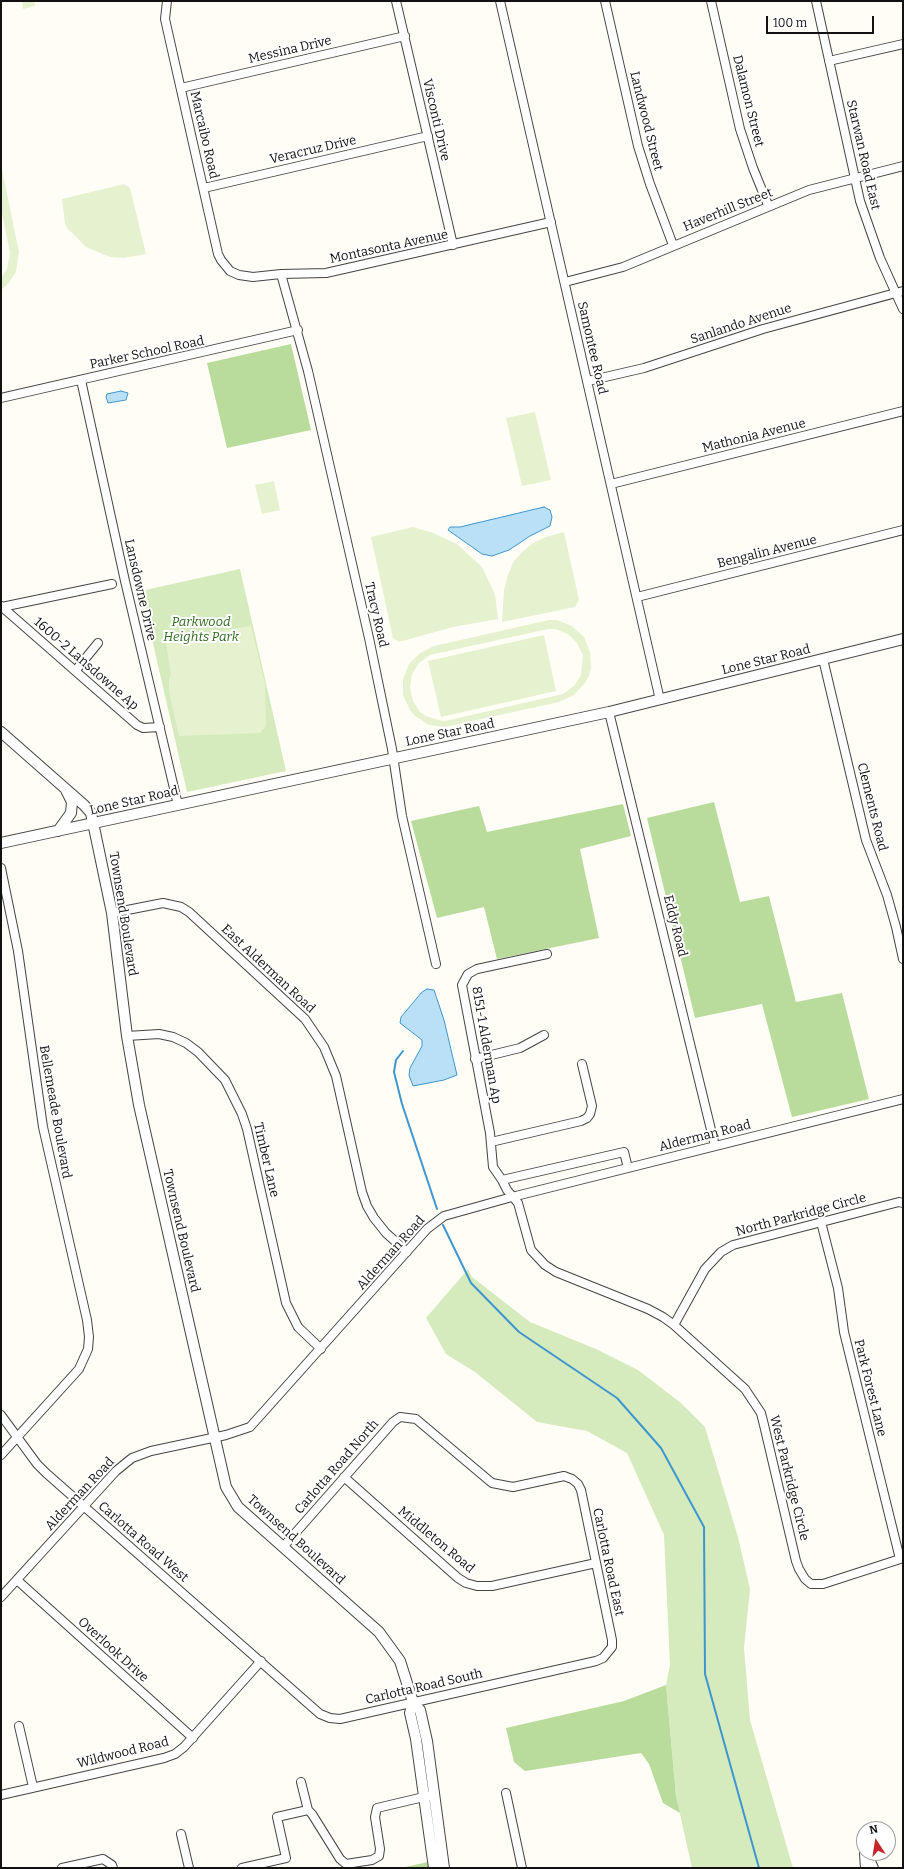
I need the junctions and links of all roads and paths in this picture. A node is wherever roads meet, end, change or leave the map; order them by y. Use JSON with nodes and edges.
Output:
{"nodes":[{"id":1,"x":167,"y":1,"type":"edge"},
{"id":2,"x":396,"y":1,"type":"edge"},
{"id":3,"x":500,"y":1,"type":"edge"},
{"id":4,"x":605,"y":1,"type":"edge"},
{"id":5,"x":711,"y":1,"type":"edge"},
{"id":6,"x":816,"y":1,"type":"edge"},
{"id":7,"x":405,"y":36,"type":"junction"},
{"id":8,"x":903,"y":44,"type":"edge"},
{"id":9,"x":830,"y":61,"type":"junction"},
{"id":10,"x":181,"y":88,"type":"junction"},
{"id":11,"x":428,"y":136,"type":"junction"},
{"id":12,"x":903,"y":166,"type":"edge"},
{"id":13,"x":856,"y":178,"type":"junction"},
{"id":14,"x":204,"y":188,"type":"junction"},
{"id":15,"x":768,"y":206,"type":"junction"},
{"id":16,"x":551,"y":222,"type":"junction"},
{"id":17,"x":453,"y":245,"type":"junction"},
{"id":18,"x":673,"y":245,"type":"junction"},
{"id":19,"x":230,"y":271,"type":"joint"},
{"id":20,"x":281,"y":274,"type":"junction"},
{"id":21,"x":565,"y":282,"type":"junction"},
{"id":22,"x":900,"y":292,"type":"edge"},
{"id":23,"x":903,"y":309,"type":"edge"},
{"id":24,"x":298,"y":330,"type":"junction"},
{"id":25,"x":81,"y":380,"type":"junction"},
{"id":26,"x":588,"y":381,"type":"junction"},
{"id":27,"x":1,"y":398,"type":"edge"},
{"id":28,"x":903,"y":411,"type":"edge"},
{"id":29,"x":611,"y":484,"type":"junction"},
{"id":30,"x":903,"y":530,"type":"edge"},
{"id":31,"x":112,"y":584,"type":"dead end"},
{"id":32,"x":637,"y":597,"type":"junction"},
{"id":33,"x":2,"y":607,"type":"edge"},
{"id":34,"x":903,"y":639,"type":"edge"},
{"id":35,"x":98,"y":643,"type":"dead end"},
{"id":36,"x":823,"y":659,"type":"junction"},
{"id":37,"x":76,"y":670,"type":"junction"},
{"id":38,"x":660,"y":700,"type":"junction"},
{"id":39,"x":609,"y":712,"type":"junction"},
{"id":40,"x":160,"y":727,"type":"junction"},
{"id":41,"x":1,"y":732,"type":"edge"},
{"id":42,"x":394,"y":758,"type":"junction"},
{"id":43,"x":66,"y":788,"type":"junction"},
{"id":44,"x":178,"y":805,"type":"junction"},
{"id":45,"x":94,"y":823,"type":"junction"},
{"id":46,"x":58,"y":831,"type":"junction"},
{"id":47,"x":1,"y":843,"type":"edge"},
{"id":48,"x":1,"y":868,"type":"edge"},
{"id":49,"x":112,"y":914,"type":"junction"},
{"id":50,"x":900,"y":926,"type":"edge"},
{"id":51,"x":547,"y":954,"type":"dead end"},
{"id":52,"x":903,"y":959,"type":"edge"},
{"id":53,"x":436,"y":964,"type":"dead end"},
{"id":54,"x":544,"y":1035,"type":"dead end"},
{"id":55,"x":128,"y":1036,"type":"junction"},
{"id":56,"x":475,"y":1059,"type":"junction"},
{"id":57,"x":582,"y":1064,"type":"dead end"},
{"id":58,"x":903,"y":1099,"type":"edge"},
{"id":59,"x":491,"y":1142,"type":"junction"},
{"id":60,"x":715,"y":1146,"type":"junction"},
{"id":61,"x":628,"y":1168,"type":"junction"},
{"id":62,"x":504,"y":1183,"type":"junction"},
{"id":63,"x":512,"y":1197,"type":"junction"},
{"id":64,"x":903,"y":1203,"type":"edge"},
{"id":65,"x":821,"y":1222,"type":"junction"},
{"id":66,"x":407,"y":1252,"type":"junction"},
{"id":67,"x":674,"y":1325,"type":"junction"},
{"id":68,"x":320,"y":1349,"type":"junction"},
{"id":69,"x":1,"y":1415,"type":"edge"},
{"id":70,"x":18,"y":1437,"type":"junction"},
{"id":71,"x":214,"y":1437,"type":"junction"},
{"id":72,"x":1,"y":1455,"type":"edge"},
{"id":73,"x":344,"y":1477,"type":"junction"},
{"id":74,"x":572,"y":1479,"type":"joint"},
{"id":75,"x":85,"y":1507,"type":"junction"},
{"id":76,"x":283,"y":1547,"type":"junction"},
{"id":77,"x":902,"y":1558,"type":"edge"},
{"id":78,"x":596,"y":1563,"type":"junction"},
{"id":79,"x":17,"y":1580,"type":"junction"},
{"id":80,"x":1,"y":1597,"type":"edge"},
{"id":81,"x":608,"y":1653,"type":"joint"},
{"id":82,"x":261,"y":1662,"type":"junction"},
{"id":83,"x":413,"y":1702,"type":"junction"},
{"id":84,"x":19,"y":1726,"type":"dead end"},
{"id":85,"x":192,"y":1738,"type":"junction"},
{"id":86,"x":301,"y":1782,"type":"dead end"},
{"id":87,"x":34,"y":1787,"type":"junction"},
{"id":88,"x":435,"y":1793,"type":"junction"},
{"id":89,"x":506,"y":1793,"type":"dead end"},
{"id":90,"x":1,"y":1795,"type":"edge"},
{"id":91,"x":425,"y":1797,"type":"junction"},
{"id":92,"x":308,"y":1810,"type":"junction"},
{"id":93,"x":181,"y":1834,"type":"dead end"},
{"id":94,"x":62,"y":1868,"type":"edge"},
{"id":95,"x":113,"y":1868,"type":"edge"},
{"id":96,"x":189,"y":1868,"type":"edge"},
{"id":97,"x":242,"y":1868,"type":"edge"},
{"id":98,"x":434,"y":1868,"type":"edge"},
{"id":99,"x":444,"y":1868,"type":"edge"},
{"id":100,"x":522,"y":1868,"type":"edge"}],
"edges":[{"from":1,"to":10,"type":"street","name":"Marcaibo Road"},
{"from":2,"to":7,"type":"street","name":"Visconti Drive"},
{"from":3,"to":16,"type":"street","name":"Samontee Road"},
{"from":4,"to":18,"type":"street","name":"Landwood Street"},
{"from":5,"to":15,"type":"street","name":"Dalamon Street"},
{"from":6,"to":9,"type":"street","name":"Starwan Road East"},
{"from":7,"to":10,"type":"street","name":"Messina Drive"},
{"from":7,"to":11,"type":"street","name":"Visconti Drive"},
{"from":8,"to":9,"type":"street"},
{"from":9,"to":13,"type":"street","name":"Starwan Road East"},
{"from":10,"to":14,"type":"street","name":"Marcaibo Road"},
{"from":11,"to":14,"type":"street","name":"Veracruz Drive"},
{"from":11,"to":17,"type":"street","name":"Visconti Drive"},
{"from":12,"to":13,"type":"street","name":"Haverhill Street"},
{"from":13,"to":15,"type":"street","name":"Haverhill Street"},
{"from":13,"to":22,"type":"street","name":"Starwan Road East"},
{"from":14,"to":19,"type":"street","name":"Marcaibo Road"},
{"from":15,"to":18,"type":"street","name":"Haverhill Street"},
{"from":16,"to":17,"type":"street","name":"Montasonta Avenue"},
{"from":16,"to":21,"type":"street","name":"Samontee Road"},
{"from":17,"to":20,"type":"street","name":"Montasonta Avenue"},
{"from":18,"to":21,"type":"street","name":"Haverhill Street"},
{"from":19,"to":20,"type":"street","name":"Montasonta Avenue"},
{"from":20,"to":24,"type":"street","name":"Tracy Road"},
{"from":21,"to":26,"type":"street","name":"Samontee Road"},
{"from":22,"to":23,"type":"street","name":"Starwan Road East"},
{"from":22,"to":26,"type":"street","name":"Sanlando Avenue"},
{"from":24,"to":25,"type":"street","name":"Parker School Road"},
{"from":24,"to":42,"type":"street","name":"Tracy Road"},
{"from":25,"to":27,"type":"street","name":"Parker School Road"},
{"from":25,"to":40,"type":"street","name":"Lansdowne Drive"},
{"from":26,"to":29,"type":"street","name":"Samontee Road"},
{"from":28,"to":29,"type":"street","name":"Mathonia Avenue"},
{"from":29,"to":32,"type":"street","name":"Samontee Road"},
{"from":30,"to":32,"type":"street","name":"Bengalin Avenue"},
{"from":31,"to":33,"type":"street"},
{"from":32,"to":38,"type":"street","name":"Samontee Road"},
{"from":33,"to":37,"type":"street","name":"1600-2 Lansdowne Ap"},
{"from":34,"to":36,"type":"street","name":"Lone Star Road"},
{"from":35,"to":37,"type":"street"},
{"from":36,"to":38,"type":"street","name":"Lone Star Road"},
{"from":36,"to":50,"type":"street","name":"Clements Road"},
{"from":37,"to":40,"type":"street","name":"1600-2 Lansdowne Ap"},
{"from":38,"to":39,"type":"street","name":"Lone Star Road"},
{"from":39,"to":42,"type":"street","name":"Lone Star Road"},
{"from":39,"to":60,"type":"street","name":"Eddy Road"},
{"from":40,"to":44,"type":"street","name":"Lansdowne Drive"},
{"from":41,"to":43,"type":"street","name":"Townsend Boulevard"},
{"from":42,"to":44,"type":"street","name":"Lone Star Road"},
{"from":42,"to":53,"type":"street","name":"Tracy Road"},
{"from":43,"to":45,"type":"street","name":"Townsend Boulevard"},
{"from":43,"to":46,"type":"street"},
{"from":44,"to":45,"type":"street","name":"Lone Star Road"},
{"from":45,"to":46,"type":"street","name":"Lone Star Road"},
{"from":45,"to":49,"type":"street","name":"Townsend Boulevard"},
{"from":46,"to":47,"type":"street","name":"Lone Star Road"},
{"from":48,"to":70,"type":"street","name":"Bellemeade Boulevard"},
{"from":49,"to":55,"type":"street","name":"Townsend Boulevard"},
{"from":49,"to":66,"type":"street","name":"East Alderman Road"},
{"from":50,"to":52,"type":"street","name":"Clements Road"},
{"from":51,"to":56,"type":"street","name":"8151-1 Alderman Ap"},
{"from":54,"to":56,"type":"street"},
{"from":55,"to":68,"type":"street","name":"Timber Lane"},
{"from":55,"to":71,"type":"street","name":"Townsend Boulevard"},
{"from":56,"to":59,"type":"street","name":"8151-1 Alderman Ap"},
{"from":57,"to":59,"type":"street"},
{"from":58,"to":60,"type":"street","name":"Alderman Road"},
{"from":59,"to":62,"type":"street","name":"8151-1 Alderman Ap"},
{"from":60,"to":61,"type":"street","name":"Alderman Road"},
{"from":61,"to":62,"type":"street"},
{"from":61,"to":63,"type":"street","name":"Alderman Road"},
{"from":62,"to":63,"type":"street","name":"8151-1 Alderman Ap"},
{"from":63,"to":66,"type":"street","name":"Alderman Road"},
{"from":63,"to":67,"type":"street","name":"West Parkridge Circle"},
{"from":64,"to":65,"type":"street","name":"North Parkridge Circle"},
{"from":65,"to":67,"type":"street","name":"North Parkridge Circle"},
{"from":65,"to":77,"type":"street","name":"Park Forest Lane"},
{"from":66,"to":68,"type":"street","name":"Alderman Road"},
{"from":67,"to":77,"type":"street","name":"West Parkridge Circle"},
{"from":68,"to":71,"type":"street","name":"Alderman Road"},
{"from":69,"to":70,"type":"street","name":"Carlotta Road West"},
{"from":70,"to":72,"type":"street"},
{"from":70,"to":75,"type":"street","name":"Carlotta Road West"},
{"from":71,"to":75,"type":"street","name":"Alderman Road"},
{"from":71,"to":76,"type":"street","name":"Townsend Boulevard"},
{"from":73,"to":74,"type":"street","name":"Carlotta Road North"},
{"from":73,"to":76,"type":"street","name":"Carlotta Road North"},
{"from":73,"to":78,"type":"street","name":"Middleton Road"},
{"from":74,"to":78,"type":"street","name":"Carlotta Road East"},
{"from":75,"to":79,"type":"street","name":"Alderman Road"},
{"from":75,"to":82,"type":"street","name":"Carlotta Road West"},
{"from":76,"to":83,"type":"street","name":"Townsend Boulevard"},
{"from":78,"to":81,"type":"street","name":"Carlotta Road East"},
{"from":79,"to":80,"type":"street","name":"Alderman Road"},
{"from":79,"to":85,"type":"street","name":"Overlook Drive"},
{"from":81,"to":83,"type":"street","name":"Carlotta Road South"},
{"from":82,"to":83,"type":"street","name":"Carlotta Road South"},
{"from":82,"to":85,"type":"street","name":"Wildwood Road"},
{"from":83,"to":88,"type":"street","name":"Townsend Boulevard"},
{"from":83,"to":91,"type":"street","name":"Townsend Boulevard"},
{"from":84,"to":87,"type":"street"},
{"from":85,"to":87,"type":"street","name":"Wildwood Road"},
{"from":86,"to":92,"type":"street"},
{"from":87,"to":90,"type":"street","name":"Wildwood Road"},
{"from":88,"to":91,"type":"street"},
{"from":88,"to":99,"type":"street","name":"Townsend Boulevard"},
{"from":89,"to":100,"type":"street"},
{"from":91,"to":92,"type":"street"},
{"from":91,"to":98,"type":"street","name":"Townsend Boulevard"},
{"from":92,"to":97,"type":"street"},
{"from":93,"to":96,"type":"street"},
{"from":94,"to":95,"type":"street"}]}
